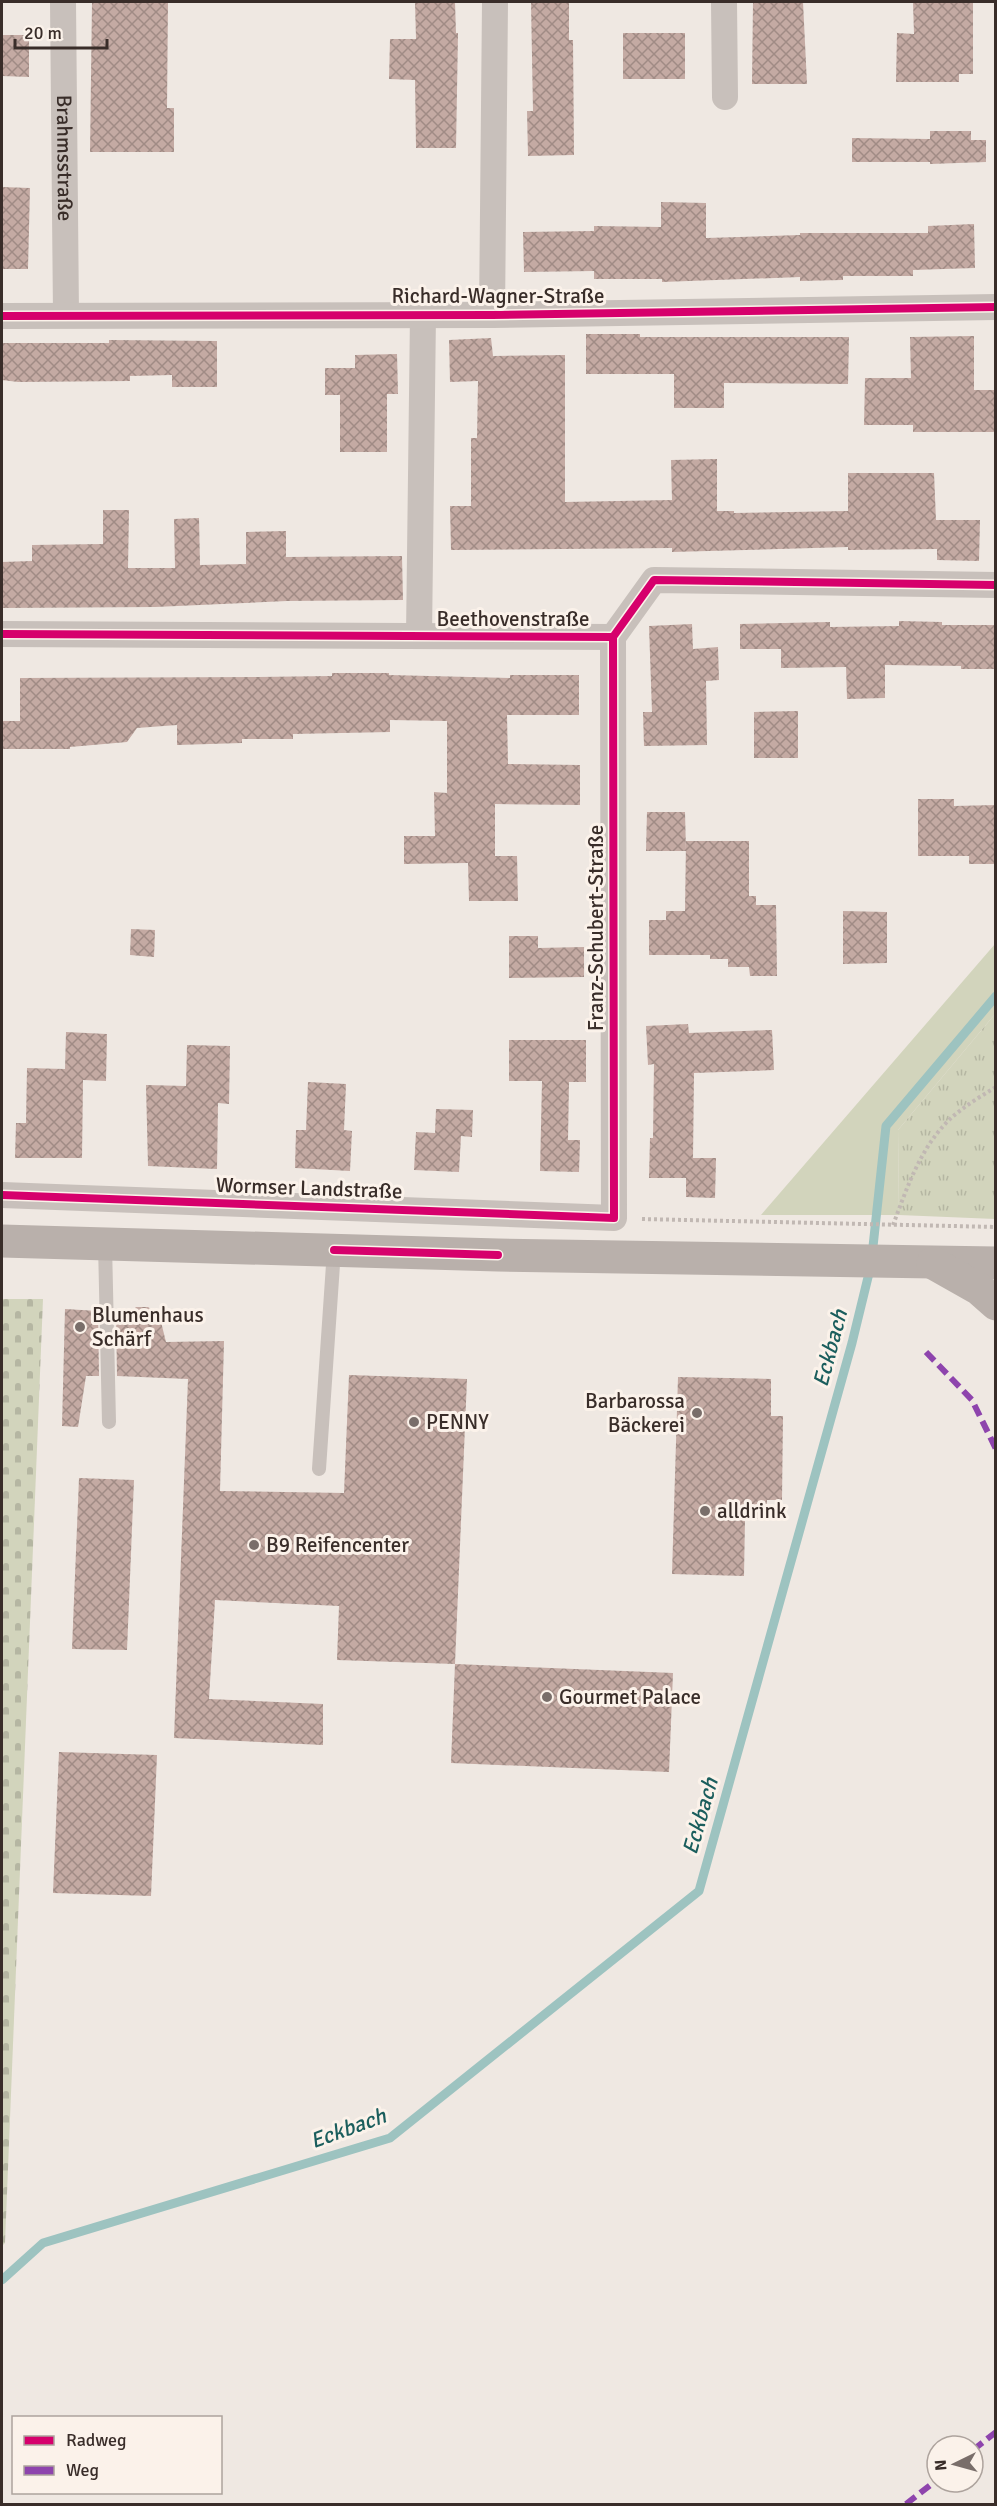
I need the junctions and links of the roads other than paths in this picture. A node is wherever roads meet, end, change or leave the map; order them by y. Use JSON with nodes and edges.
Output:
{"nodes":[{"id":1,"x":63,"y":2,"type":"edge"},
{"id":2,"x":495,"y":2,"type":"edge"},
{"id":3,"x":724,"y":2,"type":"edge"},
{"id":4,"x":725,"y":96,"type":"dead end"},
{"id":5,"x":996,"y":308,"type":"edge"},
{"id":6,"x":423,"y":314,"type":"junction"},
{"id":7,"x":66,"y":315,"type":"junction"},
{"id":8,"x":492,"y":315,"type":"junction"},
{"id":9,"x":2,"y":316,"type":"edge"},
{"id":10,"x":996,"y":585,"type":"edge"},
{"id":11,"x":2,"y":634,"type":"edge"},
{"id":12,"x":419,"y":636,"type":"junction"},
{"id":13,"x":613,"y":637,"type":"junction"},
{"id":14,"x":2,"y":1195,"type":"edge"},
{"id":15,"x":615,"y":1218,"type":"joint"},
{"id":16,"x":2,"y":1241,"type":"edge"},
{"id":17,"x":105,"y":1244,"type":"junction"},
{"id":18,"x":334,"y":1250,"type":"junction"},
{"id":19,"x":928,"y":1261,"type":"junction"},
{"id":20,"x":996,"y":1263,"type":"edge"},
{"id":21,"x":996,"y":1304,"type":"edge"},
{"id":22,"x":109,"y":1422,"type":"dead end"},
{"id":23,"x":320,"y":1468,"type":"dead end"}],
"edges":[{"from":1,"to":7,"type":"street","name":"Brahmsstraße"},
{"from":2,"to":8,"type":"street"},
{"from":3,"to":4,"type":"street"},
{"from":5,"to":8,"type":"street","name":"Richard-Wagner-Straße"},
{"from":6,"to":7,"type":"street","name":"Richard-Wagner-Straße"},
{"from":6,"to":8,"type":"street","name":"Richard-Wagner-Straße"},
{"from":6,"to":12,"type":"street","name":"Beethovenstraße"},
{"from":7,"to":9,"type":"street","name":"Richard-Wagner-Straße"},
{"from":10,"to":13,"type":"street","name":"Beethovenstraße"},
{"from":11,"to":12,"type":"street","name":"Beethovenstraße"},
{"from":12,"to":13,"type":"street","name":"Beethovenstraße"},
{"from":13,"to":15,"type":"street","name":"Franz-Schubert-Straße"},
{"from":14,"to":15,"type":"street","name":"Wormser Landstraße"},
{"from":16,"to":17,"type":"main road"},
{"from":17,"to":18,"type":"main road"},
{"from":17,"to":22,"type":"lane"},
{"from":18,"to":19,"type":"main road"},
{"from":18,"to":23,"type":"lane"},
{"from":19,"to":20,"type":"main road"},
{"from":19,"to":21,"type":"main road"}]}
